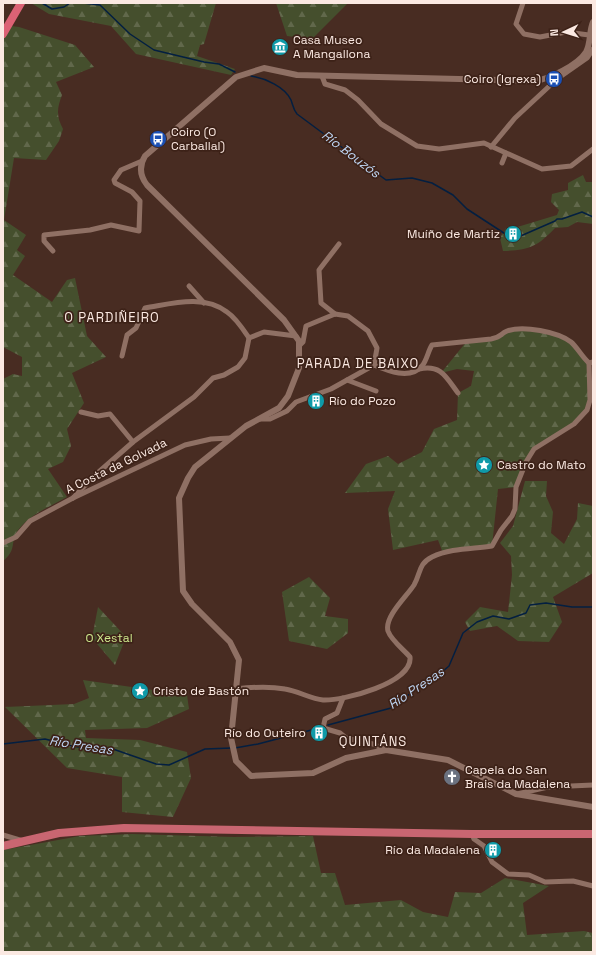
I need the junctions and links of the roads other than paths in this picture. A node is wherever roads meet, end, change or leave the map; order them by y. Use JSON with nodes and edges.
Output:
{"nodes":[{"id":1,"x":21,"y":3,"type":"edge"},
{"id":2,"x":523,"y":3,"type":"edge"},
{"id":3,"x":593,"y":22,"type":"edge"},
{"id":4,"x":3,"y":34,"type":"edge"},
{"id":5,"x":589,"y":36,"type":"junction"},
{"id":6,"x":592,"y":46,"type":"edge"},
{"id":7,"x":322,"y":76,"type":"junction"},
{"id":8,"x":491,"y":147,"type":"junction"},
{"id":9,"x":593,"y":149,"type":"edge"},
{"id":10,"x":506,"y":154,"type":"junction"},
{"id":11,"x":142,"y":161,"type":"junction"},
{"id":12,"x":502,"y":163,"type":"dead end"},
{"id":13,"x":338,"y":244,"type":"dead end"},
{"id":14,"x":53,"y":251,"type":"dead end"},
{"id":15,"x":189,"y":286,"type":"dead end"},
{"id":16,"x":204,"y":303,"type":"junction"},
{"id":17,"x":335,"y":314,"type":"junction"},
{"id":18,"x":296,"y":336,"type":"junction"},
{"id":19,"x":249,"y":338,"type":"junction"},
{"id":20,"x":299,"y":346,"type":"junction"},
{"id":21,"x":122,"y":356,"type":"dead end"},
{"id":22,"x":591,"y":363,"type":"edge"},
{"id":23,"x":374,"y":364,"type":"junction"},
{"id":24,"x":418,"y":370,"type":"junction"},
{"id":25,"x":347,"y":380,"type":"junction"},
{"id":26,"x":376,"y":391,"type":"dead end"},
{"id":27,"x":458,"y":393,"type":"dead end"},
{"id":28,"x":80,"y":412,"type":"dead end"},
{"id":29,"x":259,"y":419,"type":"junction"},
{"id":30,"x":230,"y":438,"type":"junction"},
{"id":31,"x":133,"y":442,"type":"junction"},
{"id":32,"x":73,"y":498,"type":"junction"},
{"id":33,"x":3,"y":543,"type":"edge"},
{"id":34,"x":236,"y":689,"type":"junction"},
{"id":35,"x":343,"y":698,"type":"junction"},
{"id":36,"x":386,"y":750,"type":"junction"},
{"id":37,"x":593,"y":785,"type":"edge"},
{"id":38,"x":516,"y":794,"type":"junction"},
{"id":39,"x":593,"y":807,"type":"edge"},
{"id":40,"x":472,"y":834,"type":"junction"},
{"id":41,"x":593,"y":834,"type":"edge"},
{"id":42,"x":3,"y":835,"type":"edge"},
{"id":43,"x":24,"y":841,"type":"junction"},
{"id":44,"x":3,"y":846,"type":"edge"},
{"id":45,"x":593,"y":886,"type":"edge"}],
"edges":[{"from":1,"to":4,"type":"highway"},
{"from":2,"to":5,"type":"street"},
{"from":3,"to":5,"type":"street"},
{"from":5,"to":6,"type":"street"},
{"from":6,"to":7,"type":"street"},
{"from":6,"to":8,"type":"street"},
{"from":7,"to":8,"type":"street"},
{"from":7,"to":11,"type":"street"},
{"from":8,"to":10,"type":"street"},
{"from":9,"to":10,"type":"street"},
{"from":10,"to":12,"type":"street"},
{"from":11,"to":14,"type":"street"},
{"from":11,"to":18,"type":"street"},
{"from":13,"to":17,"type":"street"},
{"from":15,"to":16,"type":"street"},
{"from":16,"to":19,"type":"street"},
{"from":16,"to":21,"type":"street"},
{"from":17,"to":20,"type":"street"},
{"from":17,"to":23,"type":"street"},
{"from":18,"to":19,"type":"street"},
{"from":18,"to":20,"type":"street"},
{"from":19,"to":31,"type":"street"},
{"from":20,"to":29,"type":"street"},
{"from":22,"to":24,"type":"street"},
{"from":22,"to":35,"type":"street"},
{"from":23,"to":24,"type":"street"},
{"from":23,"to":25,"type":"street"},
{"from":24,"to":27,"type":"street"},
{"from":25,"to":26,"type":"street"},
{"from":25,"to":29,"type":"street"},
{"from":28,"to":31,"type":"street"},
{"from":29,"to":30,"type":"street"},
{"from":30,"to":32,"type":"street","name":"A Costa da Golvada"},
{"from":30,"to":34,"type":"street"},
{"from":31,"to":32,"type":"street"},
{"from":32,"to":33,"type":"street","name":"A Costa da Golvada"},
{"from":34,"to":35,"type":"street"},
{"from":34,"to":36,"type":"street"},
{"from":35,"to":36,"type":"street"},
{"from":36,"to":38,"type":"street"},
{"from":37,"to":38,"type":"street"},
{"from":38,"to":39,"type":"street"},
{"from":40,"to":41,"type":"main road"},
{"from":40,"to":43,"type":"main road"},
{"from":40,"to":45,"type":"street"},
{"from":42,"to":43,"type":"street"},
{"from":43,"to":44,"type":"main road"}]}
